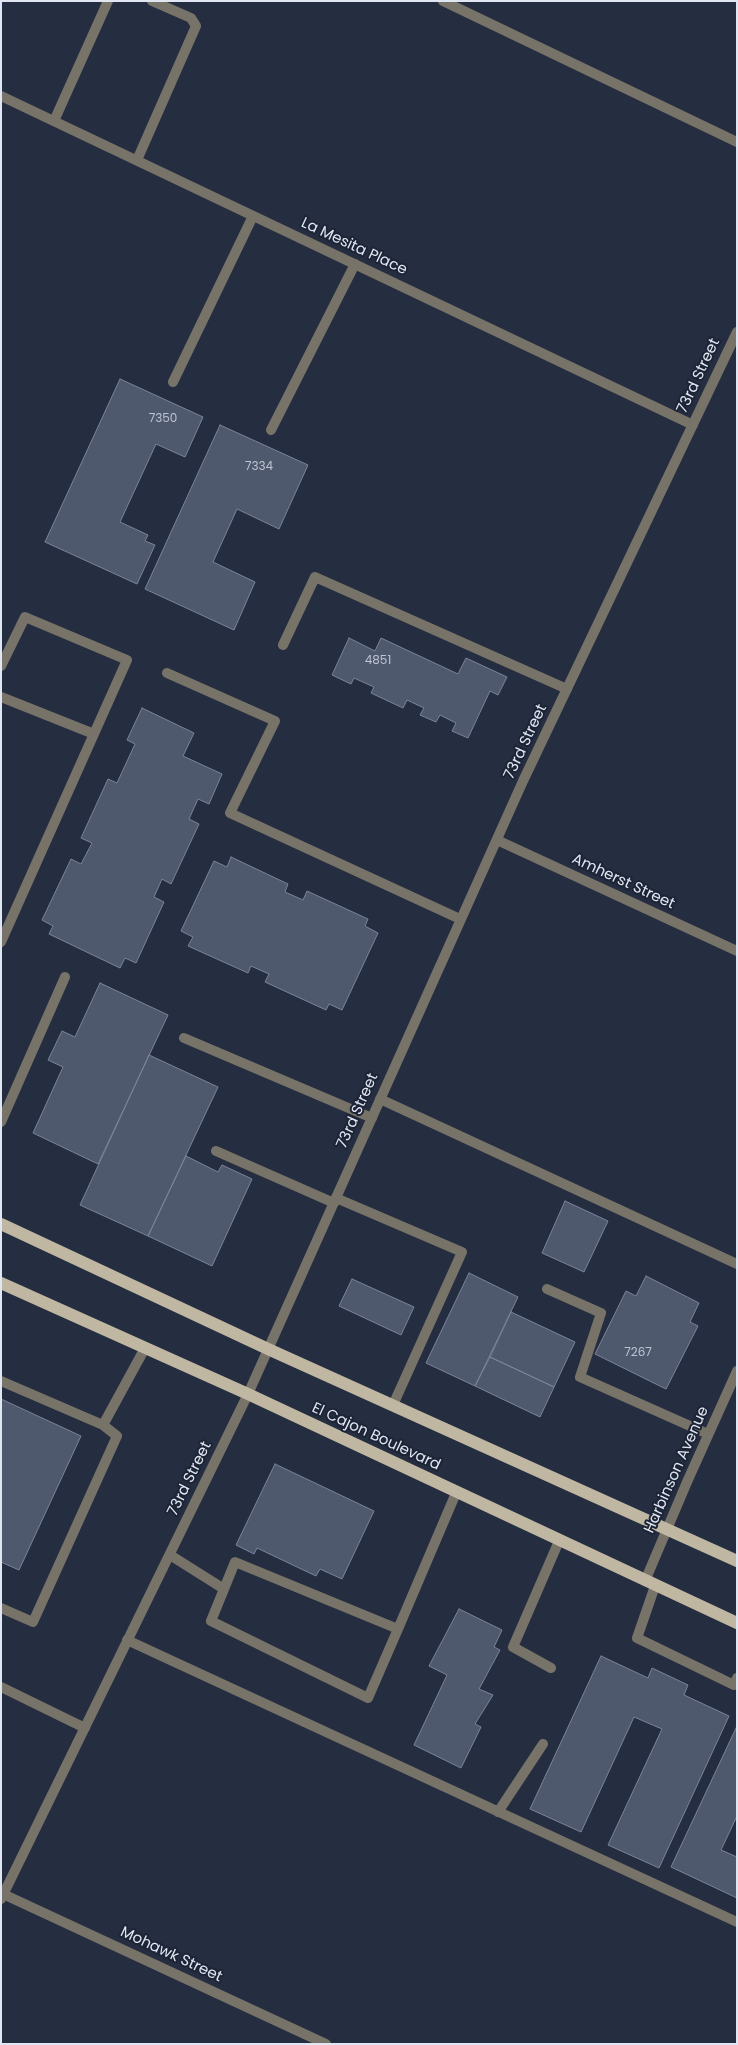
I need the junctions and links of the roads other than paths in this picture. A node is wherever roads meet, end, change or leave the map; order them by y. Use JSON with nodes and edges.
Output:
{"nodes":[{"id":1,"x":108,"y":1,"type":"edge"},
{"id":2,"x":152,"y":1,"type":"edge"},
{"id":3,"x":443,"y":1,"type":"edge"},
{"id":4,"x":1,"y":96,"type":"edge"},
{"id":5,"x":54,"y":120,"type":"junction"},
{"id":6,"x":737,"y":142,"type":"edge"},
{"id":7,"x":137,"y":160,"type":"junction"},
{"id":8,"x":253,"y":216,"type":"junction"},
{"id":9,"x":354,"y":264,"type":"junction"},
{"id":10,"x":737,"y":332,"type":"edge"},
{"id":11,"x":173,"y":382,"type":"dead end"},
{"id":12,"x":693,"y":425,"type":"junction"},
{"id":13,"x":271,"y":430,"type":"dead end"},
{"id":14,"x":283,"y":646,"type":"dead end"},
{"id":15,"x":1,"y":666,"type":"edge"},
{"id":16,"x":167,"y":673,"type":"dead end"},
{"id":17,"x":567,"y":689,"type":"junction"},
{"id":18,"x":1,"y":697,"type":"edge"},
{"id":19,"x":94,"y":734,"type":"junction"},
{"id":20,"x":497,"y":840,"type":"junction"},
{"id":21,"x":460,"y":919,"type":"junction"},
{"id":22,"x":1,"y":942,"type":"edge"},
{"id":23,"x":737,"y":951,"type":"edge"},
{"id":24,"x":65,"y":977,"type":"dead end"},
{"id":25,"x":184,"y":1038,"type":"dead end"},
{"id":26,"x":380,"y":1099,"type":"junction"},
{"id":27,"x":372,"y":1118,"type":"junction"},
{"id":28,"x":1,"y":1122,"type":"edge"},
{"id":29,"x":216,"y":1151,"type":"dead end"},
{"id":30,"x":335,"y":1201,"type":"junction"},
{"id":31,"x":1,"y":1224,"type":"edge"},
{"id":32,"x":737,"y":1264,"type":"edge"},
{"id":33,"x":1,"y":1282,"type":"edge"},
{"id":34,"x":547,"y":1289,"type":"dead end"},
{"id":35,"x":145,"y":1348,"type":"junction"},
{"id":36,"x":268,"y":1349,"type":"junction"},
{"id":37,"x":737,"y":1372,"type":"edge"},
{"id":38,"x":1,"y":1381,"type":"edge"},
{"id":39,"x":248,"y":1394,"type":"junction"},
{"id":40,"x":393,"y":1405,"type":"junction"},
{"id":41,"x":103,"y":1425,"type":"junction"},
{"id":42,"x":708,"y":1434,"type":"junction"},
{"id":43,"x":456,"y":1492,"type":"junction"},
{"id":44,"x":667,"y":1530,"type":"junction"},
{"id":45,"x":559,"y":1541,"type":"junction"},
{"id":46,"x":170,"y":1555,"type":"junction"},
{"id":47,"x":737,"y":1561,"type":"edge"},
{"id":48,"x":650,"y":1583,"type":"junction"},
{"id":49,"x":224,"y":1588,"type":"junction"},
{"id":50,"x":1,"y":1608,"type":"edge"},
{"id":51,"x":737,"y":1623,"type":"edge"},
{"id":52,"x":398,"y":1629,"type":"junction"},
{"id":53,"x":128,"y":1640,"type":"junction"},
{"id":54,"x":551,"y":1668,"type":"dead end"},
{"id":55,"x":737,"y":1678,"type":"edge"},
{"id":56,"x":1,"y":1687,"type":"edge"},
{"id":57,"x":85,"y":1728,"type":"junction"},
{"id":58,"x":543,"y":1744,"type":"dead end"},
{"id":59,"x":498,"y":1812,"type":"junction"},
{"id":60,"x":2,"y":1897,"type":"edge"},
{"id":61,"x":737,"y":1922,"type":"edge"},
{"id":62,"x":326,"y":2044,"type":"edge"}],
"edges":[{"from":1,"to":5,"type":"street"},
{"from":2,"to":7,"type":"street"},
{"from":3,"to":6,"type":"street"},
{"from":4,"to":5,"type":"street","name":"La Mesita Place"},
{"from":5,"to":7,"type":"street","name":"La Mesita Place"},
{"from":7,"to":8,"type":"street","name":"La Mesita Place"},
{"from":8,"to":9,"type":"street","name":"La Mesita Place"},
{"from":8,"to":11,"type":"street"},
{"from":9,"to":12,"type":"street","name":"La Mesita Place"},
{"from":9,"to":13,"type":"street"},
{"from":10,"to":12,"type":"street","name":"73rd Street"},
{"from":12,"to":17,"type":"street","name":"73rd Street"},
{"from":14,"to":17,"type":"street"},
{"from":15,"to":19,"type":"street"},
{"from":16,"to":21,"type":"street"},
{"from":17,"to":20,"type":"street","name":"73rd Street"},
{"from":18,"to":19,"type":"street"},
{"from":19,"to":22,"type":"street"},
{"from":20,"to":21,"type":"street","name":"73rd Street"},
{"from":20,"to":23,"type":"street","name":"Amherst Street"},
{"from":21,"to":26,"type":"street","name":"73rd Street"},
{"from":24,"to":28,"type":"street"},
{"from":25,"to":27,"type":"street"},
{"from":26,"to":27,"type":"street","name":"73rd Street"},
{"from":26,"to":32,"type":"street"},
{"from":27,"to":30,"type":"street","name":"73rd Street"},
{"from":29,"to":30,"type":"street"},
{"from":30,"to":36,"type":"street","name":"73rd Street"},
{"from":30,"to":40,"type":"street"},
{"from":31,"to":36,"type":"main road"},
{"from":33,"to":35,"type":"main road","name":"El Cajon Boulevard"},
{"from":34,"to":42,"type":"street"},
{"from":35,"to":39,"type":"main road","name":"El Cajon Boulevard"},
{"from":35,"to":41,"type":"street"},
{"from":36,"to":39,"type":"street","name":"73rd Street"},
{"from":36,"to":40,"type":"main road"},
{"from":37,"to":42,"type":"street","name":"Harbinson Avenue"},
{"from":38,"to":41,"type":"street"},
{"from":39,"to":43,"type":"main road","name":"El Cajon Boulevard"},
{"from":39,"to":46,"type":"street","name":"73rd Street"},
{"from":40,"to":44,"type":"main road"},
{"from":41,"to":50,"type":"street"},
{"from":42,"to":44,"type":"street","name":"Harbinson Avenue"},
{"from":43,"to":45,"type":"main road","name":"El Cajon Boulevard"},
{"from":43,"to":52,"type":"street"},
{"from":44,"to":47,"type":"main road"},
{"from":44,"to":48,"type":"street","name":"Harbinson Avenue"},
{"from":45,"to":48,"type":"main road","name":"El Cajon Boulevard"},
{"from":45,"to":54,"type":"street"},
{"from":46,"to":49,"type":"street"},
{"from":46,"to":53,"type":"street","name":"73rd Street"},
{"from":48,"to":51,"type":"main road","name":"El Cajon Boulevard"},
{"from":48,"to":55,"type":"street","name":"Harbinson Avenue"},
{"from":49,"to":52,"type":"street"},
{"from":49,"to":52,"type":"street"},
{"from":53,"to":57,"type":"street","name":"73rd Street"},
{"from":53,"to":59,"type":"street"},
{"from":56,"to":57,"type":"street"},
{"from":57,"to":60,"type":"street","name":"73rd Street"},
{"from":58,"to":59,"type":"street"},
{"from":59,"to":61,"type":"street"},
{"from":60,"to":62,"type":"street","name":"Mohawk Street"}]}
